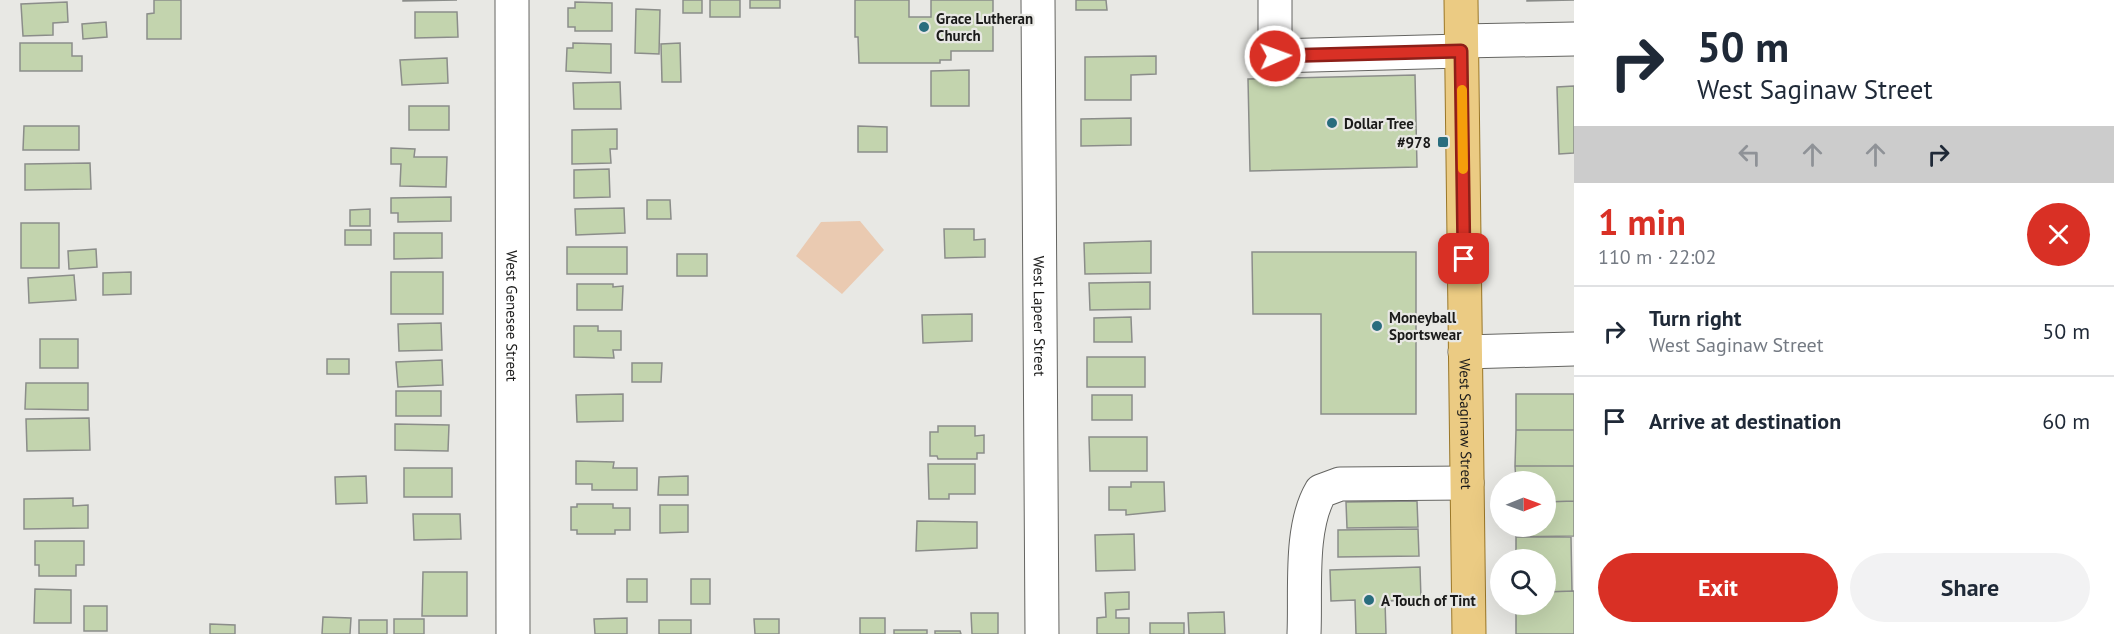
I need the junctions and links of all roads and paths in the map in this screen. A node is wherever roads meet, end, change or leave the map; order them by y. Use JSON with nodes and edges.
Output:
{"nodes":[{"id":1,"x":512,"y":0,"type":"edge"},
{"id":2,"x":1038,"y":0,"type":"edge"},
{"id":3,"x":1275,"y":0,"type":"edge"},
{"id":4,"x":1461,"y":0,"type":"edge"},
{"id":5,"x":1574,"y":39,"type":"edge"},
{"id":6,"x":1461,"y":46,"type":"junction"},
{"id":7,"x":1574,"y":349,"type":"edge"},
{"id":8,"x":1466,"y":352,"type":"junction"},
{"id":9,"x":1467,"y":483,"type":"junction"},
{"id":10,"x":513,"y":634,"type":"edge"},
{"id":11,"x":1042,"y":634,"type":"edge"},
{"id":12,"x":1304,"y":634,"type":"edge"},
{"id":13,"x":1469,"y":634,"type":"edge"}],
"edges":[{"from":1,"to":10,"type":"street","name":"West Genesee Street"},
{"from":2,"to":11,"type":"street","name":"West Lapeer Street"},
{"from":3,"to":6,"type":"street"},
{"from":4,"to":6,"type":"main road","name":"West Saginaw Street"},
{"from":5,"to":6,"type":"street"},
{"from":6,"to":8,"type":"main road","name":"West Saginaw Street"},
{"from":7,"to":8,"type":"street"},
{"from":8,"to":9,"type":"main road","name":"West Saginaw Street"},
{"from":9,"to":12,"type":"street"},
{"from":9,"to":13,"type":"main road","name":"West Saginaw Street"}]}
